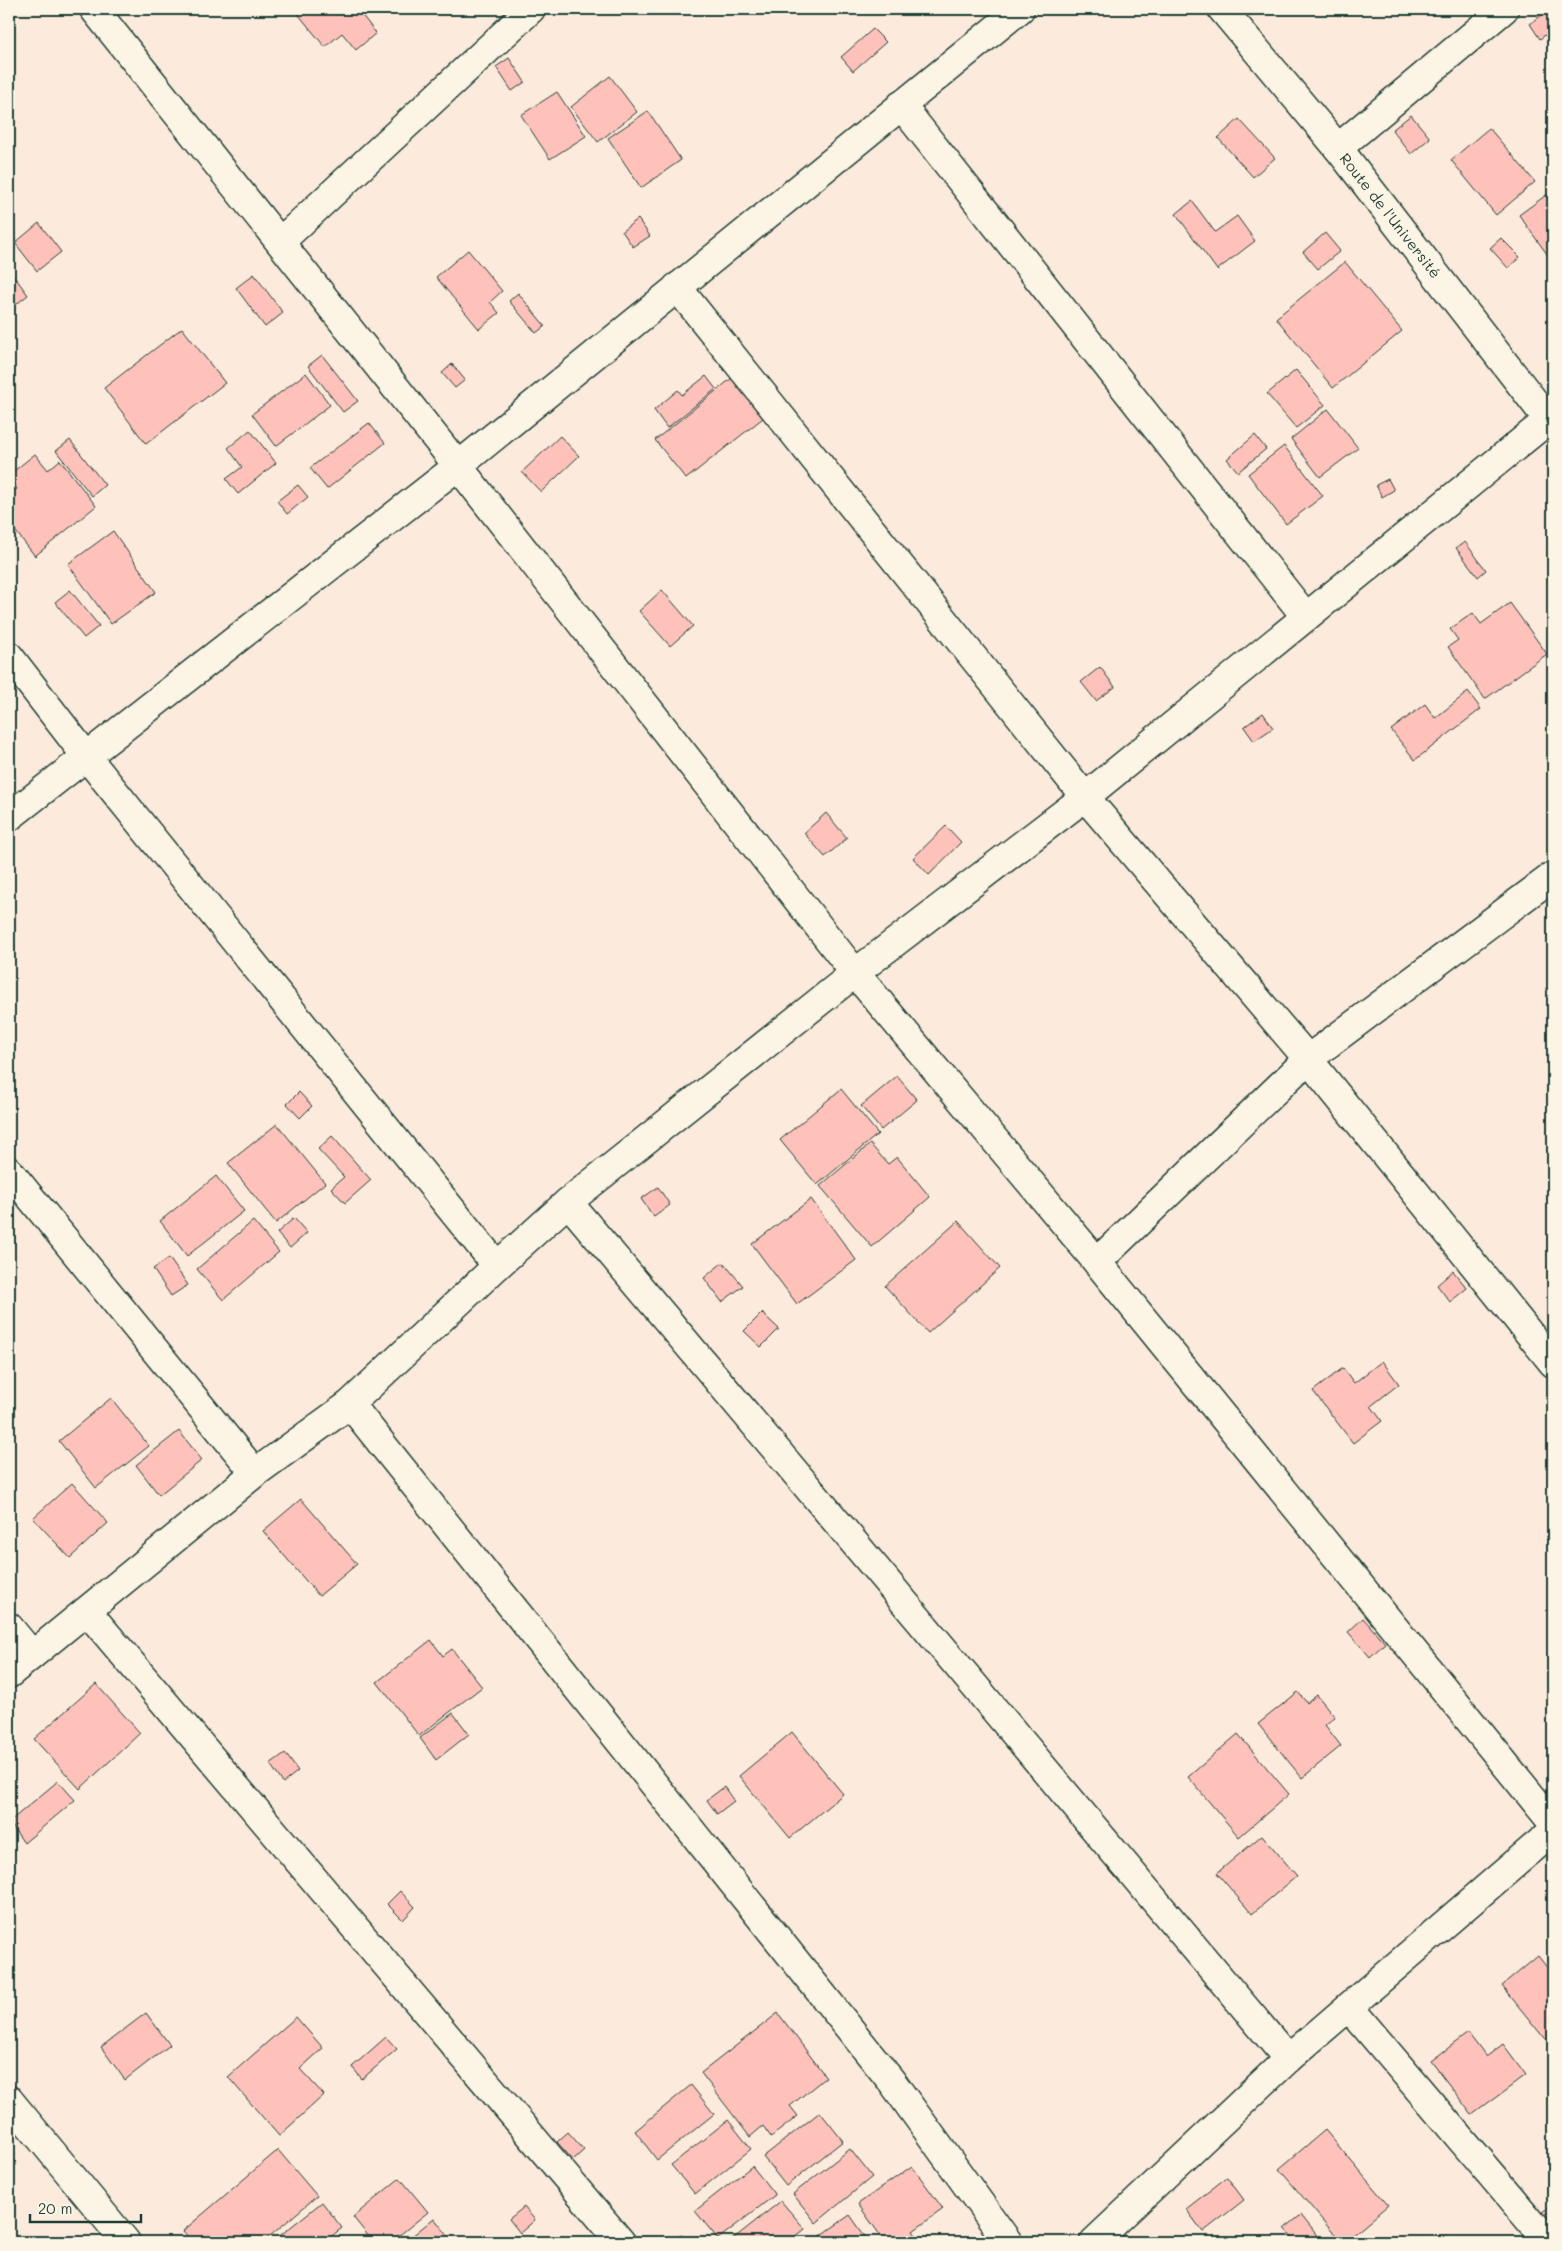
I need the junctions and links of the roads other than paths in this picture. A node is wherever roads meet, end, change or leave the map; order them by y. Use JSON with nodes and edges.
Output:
{"nodes":[{"id":1,"x":94,"y":9,"type":"edge"},
{"id":2,"x":531,"y":9,"type":"edge"},
{"id":3,"x":1020,"y":9,"type":"edge"},
{"id":4,"x":1222,"y":9,"type":"edge"},
{"id":5,"x":1504,"y":9,"type":"edge"},
{"id":6,"x":901,"y":105,"type":"junction"},
{"id":7,"x":1338,"y":148,"type":"junction"},
{"id":8,"x":280,"y":242,"type":"junction"},
{"id":9,"x":677,"y":288,"type":"junction"},
{"id":10,"x":1551,"y":421,"type":"edge"},
{"id":11,"x":458,"y":466,"type":"junction"},
{"id":12,"x":1306,"y":617,"type":"junction"},
{"id":13,"x":9,"y":656,"type":"edge"},
{"id":14,"x":86,"y":756,"type":"junction"},
{"id":15,"x":1085,"y":797,"type":"junction"},
{"id":16,"x":9,"y":817,"type":"edge"},
{"id":17,"x":1553,"y":876,"type":"edge"},
{"id":18,"x":855,"y":973,"type":"junction"},
{"id":19,"x":1308,"y":1059,"type":"junction"},
{"id":20,"x":9,"y":1171,"type":"edge"},
{"id":21,"x":568,"y":1202,"type":"junction"},
{"id":22,"x":1097,"y":1262,"type":"junction"},
{"id":23,"x":497,"y":1266,"type":"junction"},
{"id":24,"x":1553,"y":1363,"type":"edge"},
{"id":25,"x":350,"y":1404,"type":"junction"},
{"id":26,"x":256,"y":1473,"type":"junction"},
{"id":27,"x":87,"y":1611,"type":"junction"},
{"id":28,"x":9,"y":1627,"type":"edge"},
{"id":29,"x":32,"y":1655,"type":"junction"},
{"id":30,"x":9,"y":1674,"type":"edge"},
{"id":31,"x":1553,"y":1823,"type":"edge"},
{"id":32,"x":1553,"y":1831,"type":"edge"},
{"id":33,"x":1349,"y":2007,"type":"junction"},
{"id":34,"x":1288,"y":2059,"type":"junction"},
{"id":35,"x":9,"y":2100,"type":"edge"},
{"id":36,"x":126,"y":2242,"type":"edge"},
{"id":37,"x":621,"y":2242,"type":"edge"},
{"id":38,"x":1008,"y":2242,"type":"edge"},
{"id":39,"x":1094,"y":2242,"type":"edge"},
{"id":40,"x":1548,"y":2242,"type":"edge"}],
"edges":[{"from":1,"to":8,"type":"street"},
{"from":2,"to":8,"type":"street"},
{"from":3,"to":6,"type":"street"},
{"from":4,"to":7,"type":"street","name":"Route de l'Université"},
{"from":5,"to":7,"type":"street"},
{"from":6,"to":9,"type":"street"},
{"from":6,"to":12,"type":"street"},
{"from":7,"to":10,"type":"street","name":"Route de l'Université"},
{"from":8,"to":11,"type":"street"},
{"from":9,"to":11,"type":"street"},
{"from":9,"to":15,"type":"street"},
{"from":10,"to":12,"type":"street"},
{"from":11,"to":14,"type":"street"},
{"from":11,"to":18,"type":"street"},
{"from":12,"to":15,"type":"street"},
{"from":13,"to":14,"type":"street"},
{"from":14,"to":16,"type":"street"},
{"from":14,"to":23,"type":"street"},
{"from":15,"to":18,"type":"street"},
{"from":15,"to":19,"type":"street"},
{"from":17,"to":19,"type":"street"},
{"from":18,"to":21,"type":"street"},
{"from":18,"to":22,"type":"street"},
{"from":19,"to":22,"type":"street"},
{"from":19,"to":24,"type":"street"},
{"from":20,"to":26,"type":"street"},
{"from":21,"to":23,"type":"street"},
{"from":21,"to":34,"type":"street"},
{"from":22,"to":31,"type":"street"},
{"from":23,"to":25,"type":"street"},
{"from":25,"to":26,"type":"street"},
{"from":25,"to":38,"type":"street"},
{"from":26,"to":27,"type":"street"},
{"from":27,"to":29,"type":"street"},
{"from":27,"to":37,"type":"street"},
{"from":28,"to":29,"type":"street"},
{"from":29,"to":30,"type":"street"},
{"from":32,"to":33,"type":"street"},
{"from":33,"to":34,"type":"street"},
{"from":33,"to":40,"type":"street"},
{"from":34,"to":39,"type":"street"},
{"from":35,"to":36,"type":"street"}]}
